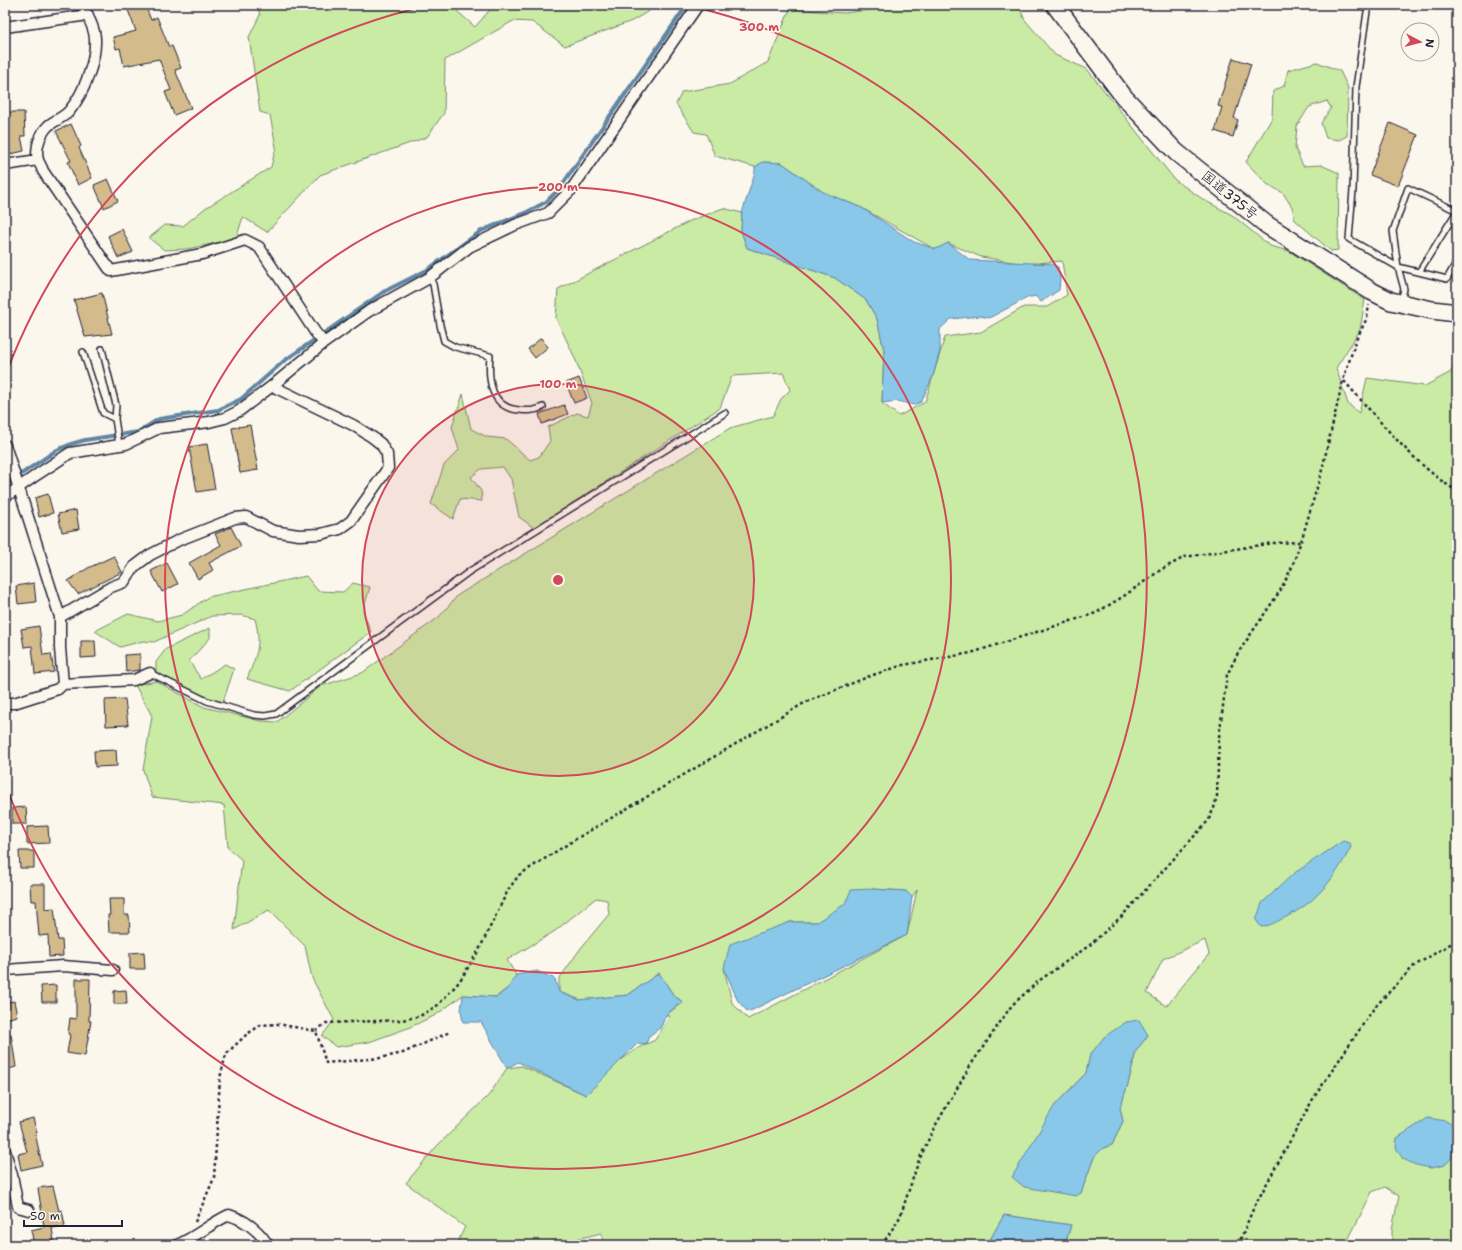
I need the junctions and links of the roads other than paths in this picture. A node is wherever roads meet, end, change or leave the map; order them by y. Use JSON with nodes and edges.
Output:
{"nodes":[{"id":1,"x":82,"y":5,"type":"edge"},
{"id":2,"x":698,"y":5,"type":"edge"},
{"id":3,"x":1055,"y":5,"type":"edge"},
{"id":4,"x":1368,"y":5,"type":"edge"},
{"id":5,"x":88,"y":15,"type":"junction"},
{"id":6,"x":5,"y":27,"type":"edge"},
{"id":7,"x":38,"y":160,"type":"junction"},
{"id":8,"x":5,"y":165,"type":"edge"},
{"id":9,"x":1457,"y":261,"type":"edge"},
{"id":10,"x":1398,"y":267,"type":"junction"},
{"id":11,"x":1419,"y":272,"type":"junction"},
{"id":12,"x":429,"y":278,"type":"junction"},
{"id":13,"x":1401,"y":303,"type":"junction"},
{"id":14,"x":1457,"y":313,"type":"edge"},
{"id":15,"x":320,"y":338,"type":"junction"},
{"id":16,"x":102,"y":349,"type":"dead end"},
{"id":17,"x":83,"y":352,"type":"dead end"},
{"id":18,"x":272,"y":386,"type":"junction"},
{"id":19,"x":543,"y":407,"type":"dead end"},
{"id":20,"x":725,"y":413,"type":"dead end"},
{"id":21,"x":116,"y":419,"type":"junction"},
{"id":22,"x":119,"y":443,"type":"junction"},
{"id":23,"x":5,"y":444,"type":"edge"},
{"id":24,"x":16,"y":482,"type":"junction"},
{"id":25,"x":5,"y":497,"type":"edge"},
{"id":26,"x":60,"y":617,"type":"junction"},
{"id":27,"x":150,"y":673,"type":"joint"},
{"id":28,"x":63,"y":684,"type":"junction"},
{"id":29,"x":5,"y":703,"type":"edge"},
{"id":30,"x":5,"y":970,"type":"edge"},
{"id":31,"x":113,"y":970,"type":"dead end"},
{"id":32,"x":5,"y":1151,"type":"edge"},
{"id":33,"x":29,"y":1210,"type":"dead end"},
{"id":34,"x":177,"y":1245,"type":"edge"},
{"id":35,"x":268,"y":1245,"type":"edge"}],
"edges":[{"from":1,"to":5,"type":"street"},
{"from":2,"to":12,"type":"street"},
{"from":3,"to":13,"type":"highway","name":"国道375号"},
{"from":4,"to":10,"type":"lane"},
{"from":5,"to":6,"type":"street"},
{"from":5,"to":7,"type":"street"},
{"from":7,"to":8,"type":"street"},
{"from":7,"to":15,"type":"street"},
{"from":9,"to":11,"type":"lane"},
{"from":10,"to":11,"type":"lane"},
{"from":10,"to":11,"type":"lane"},
{"from":10,"to":13,"type":"lane"},
{"from":12,"to":15,"type":"street"},
{"from":12,"to":19,"type":"lane"},
{"from":13,"to":14,"type":"highway","name":"国道375号"},
{"from":15,"to":18,"type":"street"},
{"from":16,"to":21,"type":"lane"},
{"from":17,"to":21,"type":"lane"},
{"from":18,"to":22,"type":"street"},
{"from":18,"to":26,"type":"street"},
{"from":20,"to":27,"type":"lane"},
{"from":21,"to":22,"type":"lane"},
{"from":22,"to":24,"type":"street"},
{"from":23,"to":24,"type":"street"},
{"from":24,"to":25,"type":"street"},
{"from":24,"to":26,"type":"street"},
{"from":26,"to":28,"type":"street"},
{"from":27,"to":28,"type":"street"},
{"from":28,"to":29,"type":"street"},
{"from":30,"to":31,"type":"street"},
{"from":32,"to":33,"type":"street"},
{"from":34,"to":35,"type":"street"}]}
